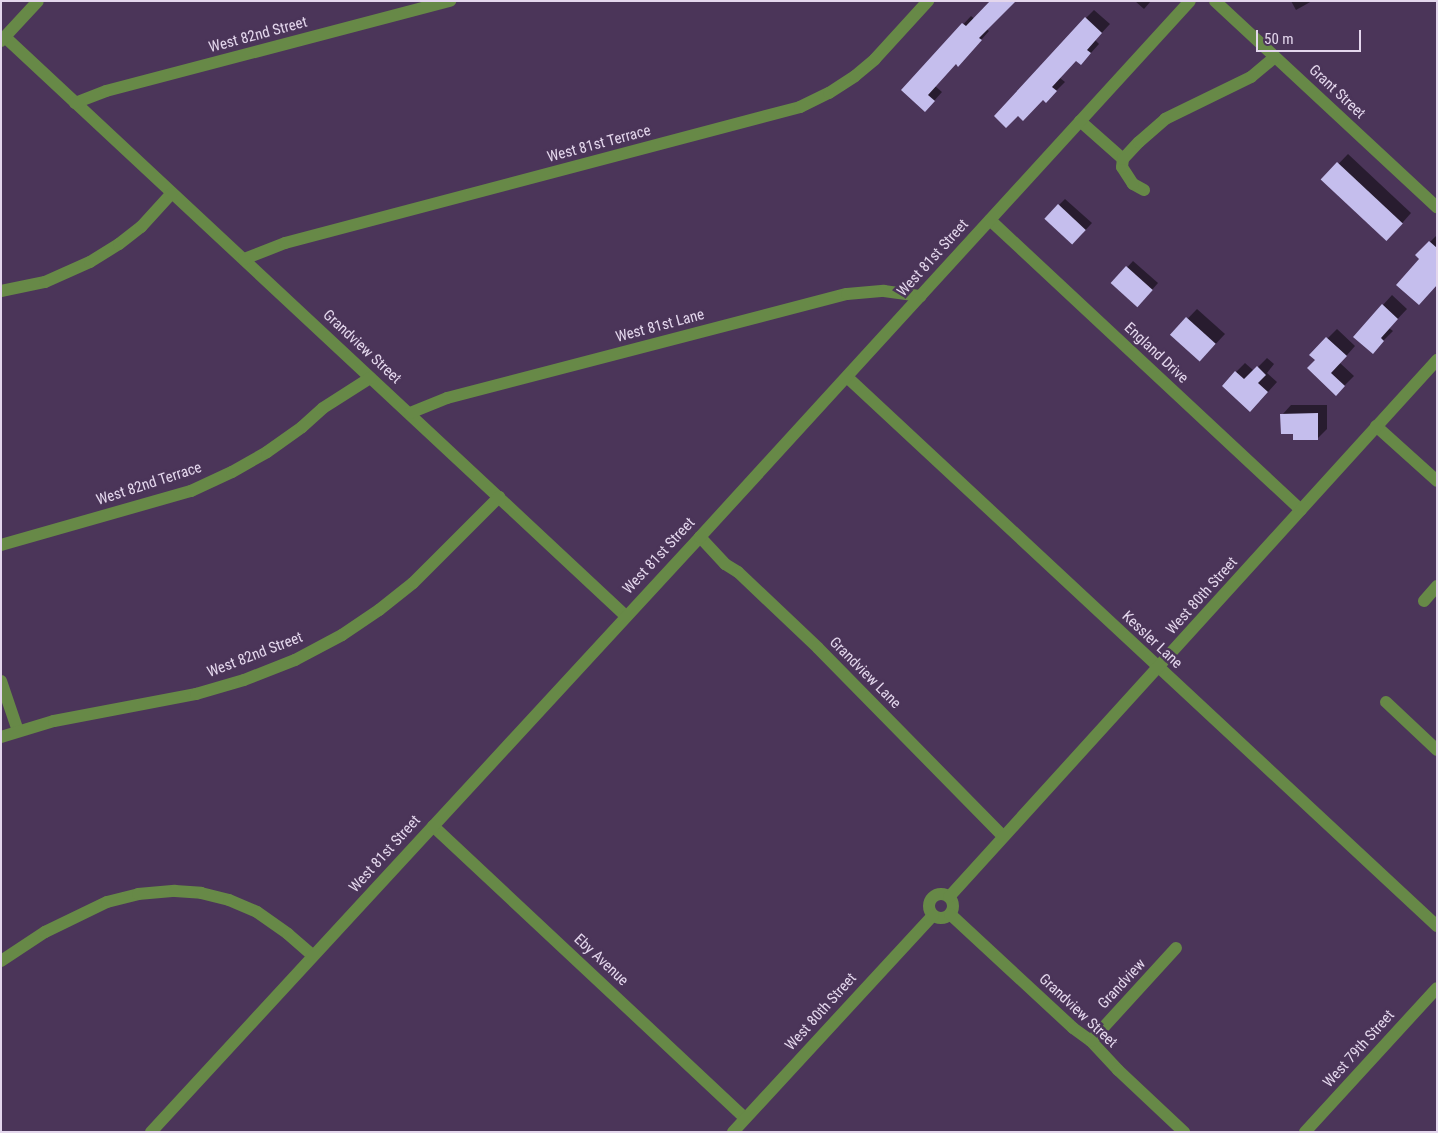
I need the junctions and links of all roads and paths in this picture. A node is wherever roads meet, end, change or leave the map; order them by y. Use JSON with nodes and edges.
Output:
{"nodes":[{"id":1,"x":38,"y":1,"type":"edge"},
{"id":2,"x":450,"y":1,"type":"edge"},
{"id":3,"x":928,"y":1,"type":"edge"},
{"id":4,"x":1190,"y":1,"type":"edge"},
{"id":5,"x":1215,"y":1,"type":"edge"},
{"id":6,"x":3,"y":39,"type":"edge"},
{"id":7,"x":1275,"y":57,"type":"junction"},
{"id":8,"x":75,"y":103,"type":"junction"},
{"id":9,"x":1080,"y":121,"type":"junction"},
{"id":10,"x":1123,"y":159,"type":"junction"},
{"id":11,"x":1144,"y":190,"type":"dead end"},
{"id":12,"x":171,"y":194,"type":"junction"},
{"id":13,"x":1437,"y":207,"type":"edge"},
{"id":14,"x":990,"y":220,"type":"junction"},
{"id":15,"x":244,"y":259,"type":"junction"},
{"id":16,"x":1,"y":291,"type":"edge"},
{"id":17,"x":921,"y":296,"type":"junction"},
{"id":18,"x":1437,"y":360,"type":"edge"},
{"id":19,"x":370,"y":378,"type":"junction"},
{"id":20,"x":846,"y":378,"type":"junction"},
{"id":21,"x":410,"y":413,"type":"junction"},
{"id":22,"x":1376,"y":426,"type":"junction"},
{"id":23,"x":1437,"y":481,"type":"edge"},
{"id":24,"x":499,"y":498,"type":"junction"},
{"id":25,"x":1301,"y":510,"type":"junction"},
{"id":26,"x":700,"y":537,"type":"junction"},
{"id":27,"x":1,"y":545,"type":"edge"},
{"id":28,"x":1437,"y":586,"type":"edge"},
{"id":29,"x":1424,"y":601,"type":"dead end"},
{"id":30,"x":626,"y":616,"type":"junction"},
{"id":31,"x":1159,"y":668,"type":"junction"},
{"id":32,"x":1,"y":680,"type":"edge"},
{"id":33,"x":1386,"y":702,"type":"dead end"},
{"id":34,"x":18,"y":731,"type":"junction"},
{"id":35,"x":1,"y":737,"type":"edge"},
{"id":36,"x":1437,"y":750,"type":"edge"},
{"id":37,"x":433,"y":826,"type":"junction"},
{"id":38,"x":1003,"y":836,"type":"junction"},
{"id":39,"x":949,"y":897,"type":"junction"},
{"id":40,"x":950,"y":914,"type":"junction"},
{"id":41,"x":933,"y":915,"type":"junction"},
{"id":42,"x":1437,"y":926,"type":"edge"},
{"id":43,"x":1176,"y":948,"type":"dead end"},
{"id":44,"x":313,"y":956,"type":"junction"},
{"id":45,"x":1,"y":961,"type":"edge"},
{"id":46,"x":1437,"y":988,"type":"edge"},
{"id":47,"x":1091,"y":1041,"type":"junction"},
{"id":48,"x":746,"y":1118,"type":"junction"},
{"id":49,"x":151,"y":1132,"type":"edge"},
{"id":50,"x":733,"y":1132,"type":"edge"},
{"id":51,"x":1184,"y":1132,"type":"edge"},
{"id":52,"x":1305,"y":1132,"type":"edge"}],
"edges":[{"from":1,"to":6,"type":"street"},
{"from":2,"to":8,"type":"street","name":"West 82nd Street"},
{"from":3,"to":15,"type":"street","name":"West 81st Terrace"},
{"from":4,"to":9,"type":"street","name":"West 81st Street"},
{"from":5,"to":7,"type":"street","name":"Grant Street"},
{"from":6,"to":8,"type":"street"},
{"from":7,"to":10,"type":"street"},
{"from":7,"to":13,"type":"street","name":"Grant Street"},
{"from":8,"to":12,"type":"street","name":"Grandview Street"},
{"from":9,"to":10,"type":"street"},
{"from":9,"to":14,"type":"street","name":"West 81st Street"},
{"from":10,"to":11,"type":"street"},
{"from":12,"to":15,"type":"street","name":"Grandview Street"},
{"from":12,"to":16,"type":"street"},
{"from":14,"to":17,"type":"street","name":"West 81st Street"},
{"from":14,"to":25,"type":"street","name":"England Drive"},
{"from":15,"to":19,"type":"street","name":"Grandview Street"},
{"from":17,"to":20,"type":"street","name":"West 81st Street"},
{"from":17,"to":21,"type":"street","name":"West 81st Lane"},
{"from":18,"to":22,"type":"street","name":"West 80th Street"},
{"from":19,"to":21,"type":"street","name":"Grandview Street"},
{"from":19,"to":27,"type":"street","name":"West 82nd Terrace"},
{"from":20,"to":26,"type":"street","name":"West 81st Street"},
{"from":20,"to":31,"type":"street","name":"Kessler Lane"},
{"from":21,"to":24,"type":"street","name":"Grandview Street"},
{"from":22,"to":23,"type":"street"},
{"from":22,"to":25,"type":"street","name":"West 80th Street"},
{"from":24,"to":30,"type":"street","name":"Grandview Street"},
{"from":24,"to":34,"type":"street","name":"West 82nd Street"},
{"from":25,"to":31,"type":"street","name":"West 80th Street"},
{"from":26,"to":30,"type":"street","name":"West 81st Street"},
{"from":26,"to":38,"type":"street","name":"Grandview Lane"},
{"from":28,"to":29,"type":"street"},
{"from":30,"to":37,"type":"street","name":"West 81st Street"},
{"from":31,"to":38,"type":"street","name":"West 80th Street"},
{"from":31,"to":42,"type":"street","name":"Kessler Lane"},
{"from":32,"to":34,"type":"street"},
{"from":33,"to":36,"type":"street"},
{"from":34,"to":35,"type":"street","name":"West 82nd Street"},
{"from":37,"to":44,"type":"street","name":"West 81st Street"},
{"from":37,"to":48,"type":"street","name":"Eby Avenue"},
{"from":38,"to":39,"type":"street","name":"West 80th Street"},
{"from":39,"to":40,"type":"street"},
{"from":39,"to":41,"type":"street"},
{"from":40,"to":41,"type":"street"},
{"from":40,"to":47,"type":"street","name":"Grandview Street"},
{"from":41,"to":48,"type":"street","name":"West 80th Street"},
{"from":43,"to":47,"type":"street","name":"Grandview"},
{"from":44,"to":45,"type":"street"},
{"from":44,"to":49,"type":"street","name":"West 81st Street"},
{"from":46,"to":52,"type":"street","name":"West 79th Street"},
{"from":47,"to":51,"type":"street","name":"Grandview Street"},
{"from":48,"to":50,"type":"street","name":"West 80th Street"}]}
